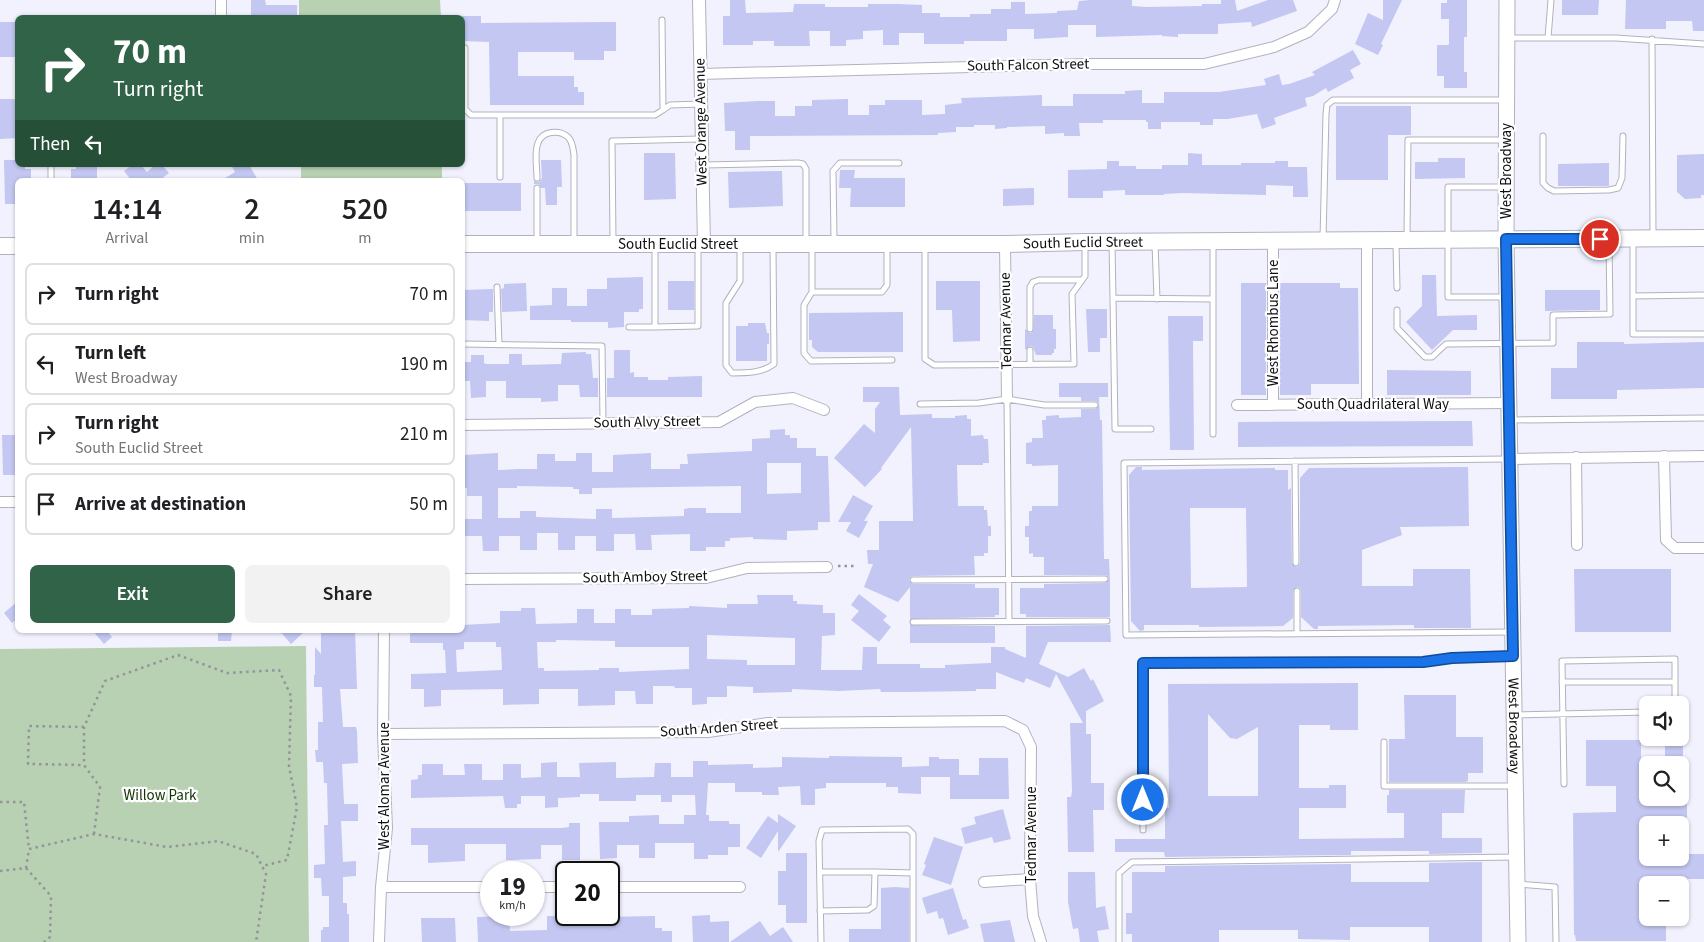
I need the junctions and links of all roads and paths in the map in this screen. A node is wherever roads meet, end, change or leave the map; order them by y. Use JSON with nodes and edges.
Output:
{"nodes":[{"id":1,"x":221,"y":0,"type":"edge"},
{"id":2,"x":699,"y":0,"type":"edge"},
{"id":3,"x":1335,"y":0,"type":"edge"},
{"id":4,"x":1506,"y":0,"type":"edge"},
{"id":5,"x":1551,"y":0,"type":"edge"},
{"id":6,"x":221,"y":15,"type":"edge"},
{"id":7,"x":662,"y":20,"type":"dead end"},
{"id":8,"x":1506,"y":38,"type":"junction"},
{"id":9,"x":1548,"y":38,"type":"junction"},
{"id":10,"x":1652,"y":39,"type":"junction"},
{"id":11,"x":1704,"y":44,"type":"edge"},
{"id":12,"x":465,"y":48,"type":"dead end"},
{"id":13,"x":700,"y":74,"type":"junction"},
{"id":14,"x":1506,"y":100,"type":"junction"},
{"id":15,"x":702,"y":104,"type":"junction"},
{"id":16,"x":663,"y":110,"type":"junction"},
{"id":17,"x":500,"y":115,"type":"junction"},
{"id":18,"x":1543,"y":136,"type":"dead end"},
{"id":19,"x":1623,"y":136,"type":"dead end"},
{"id":20,"x":702,"y":139,"type":"junction"},
{"id":21,"x":1506,"y":140,"type":"junction"},
{"id":22,"x":899,"y":163,"type":"dead end"},
{"id":23,"x":703,"y":165,"type":"junction"},
{"id":24,"x":500,"y":177,"type":"dead end"},
{"id":25,"x":537,"y":178,"type":"dead end"},
{"id":26,"x":1506,"y":187,"type":"junction"},
{"id":27,"x":537,"y":188,"type":"dead end"},
{"id":28,"x":1704,"y":238,"type":"edge"},
{"id":29,"x":1448,"y":239,"type":"junction"},
{"id":30,"x":1506,"y":239,"type":"junction"},
{"id":31,"x":1609,"y":239,"type":"junction"},
{"id":32,"x":1633,"y":239,"type":"junction"},
{"id":33,"x":1653,"y":239,"type":"junction"},
{"id":34,"x":1323,"y":240,"type":"junction"},
{"id":35,"x":1366,"y":240,"type":"junction"},
{"id":36,"x":1402,"y":240,"type":"junction"},
{"id":37,"x":1273,"y":241,"type":"junction"},
{"id":38,"x":1086,"y":242,"type":"junction"},
{"id":39,"x":1112,"y":242,"type":"junction"},
{"id":40,"x":1213,"y":242,"type":"junction"},
{"id":41,"x":834,"y":243,"type":"junction"},
{"id":42,"x":1155,"y":243,"type":"junction"},
{"id":43,"x":465,"y":244,"type":"edge"},
{"id":44,"x":537,"y":244,"type":"junction"},
{"id":45,"x":574,"y":244,"type":"junction"},
{"id":46,"x":655,"y":244,"type":"junction"},
{"id":47,"x":701,"y":244,"type":"junction"},
{"id":48,"x":740,"y":244,"type":"junction"},
{"id":49,"x":773,"y":244,"type":"junction"},
{"id":50,"x":809,"y":244,"type":"junction"},
{"id":51,"x":887,"y":244,"type":"junction"},
{"id":52,"x":925,"y":244,"type":"junction"},
{"id":53,"x":1005,"y":244,"type":"junction"},
{"id":54,"x":613,"y":245,"type":"junction"},
{"id":55,"x":0,"y":246,"type":"edge"},
{"id":56,"x":15,"y":246,"type":"edge"},
{"id":57,"x":1082,"y":280,"type":"junction"},
{"id":58,"x":497,"y":287,"type":"dead end"},
{"id":59,"x":1397,"y":288,"type":"dead end"},
{"id":60,"x":812,"y":292,"type":"junction"},
{"id":61,"x":1704,"y":295,"type":"edge"},
{"id":62,"x":1633,"y":296,"type":"junction"},
{"id":63,"x":1507,"y":297,"type":"junction"},
{"id":64,"x":1113,"y":298,"type":"junction"},
{"id":65,"x":1157,"y":299,"type":"junction"},
{"id":66,"x":1213,"y":299,"type":"junction"},
{"id":67,"x":1397,"y":310,"type":"dead end"},
{"id":68,"x":629,"y":327,"type":"dead end"},
{"id":69,"x":656,"y":327,"type":"junction"},
{"id":70,"x":1030,"y":329,"type":"dead end"},
{"id":71,"x":1704,"y":334,"type":"edge"},
{"id":72,"x":465,"y":344,"type":"edge"},
{"id":73,"x":1508,"y":344,"type":"junction"},
{"id":74,"x":499,"y":345,"type":"junction"},
{"id":75,"x":1030,"y":350,"type":"dead end"},
{"id":76,"x":892,"y":360,"type":"dead end"},
{"id":77,"x":1006,"y":364,"type":"junction"},
{"id":78,"x":1030,"y":364,"type":"junction"},
{"id":79,"x":1007,"y":399,"type":"junction"},
{"id":80,"x":1508,"y":403,"type":"junction"},
{"id":81,"x":920,"y":404,"type":"dead end"},
{"id":82,"x":1367,"y":404,"type":"junction"},
{"id":83,"x":1095,"y":405,"type":"dead end"},
{"id":84,"x":1238,"y":405,"type":"dead end"},
{"id":85,"x":1273,"y":405,"type":"junction"},
{"id":86,"x":824,"y":410,"type":"dead end"},
{"id":87,"x":1704,"y":418,"type":"edge"},
{"id":88,"x":1509,"y":420,"type":"junction"},
{"id":89,"x":603,"y":423,"type":"junction"},
{"id":90,"x":465,"y":425,"type":"edge"},
{"id":91,"x":1150,"y":428,"type":"dead end"},
{"id":92,"x":1213,"y":434,"type":"dead end"},
{"id":93,"x":1664,"y":456,"type":"junction"},
{"id":94,"x":1704,"y":456,"type":"edge"},
{"id":95,"x":1576,"y":457,"type":"junction"},
{"id":96,"x":1510,"y":458,"type":"junction"},
{"id":97,"x":1295,"y":461,"type":"junction"},
{"id":98,"x":0,"y":502,"type":"edge"},
{"id":99,"x":15,"y":502,"type":"edge"},
{"id":100,"x":1578,"y":545,"type":"dead end"},
{"id":101,"x":1704,"y":548,"type":"edge"},
{"id":102,"x":1296,"y":563,"type":"dead end"},
{"id":103,"x":856,"y":566,"type":"dead end"},
{"id":104,"x":827,"y":567,"type":"joint"},
{"id":105,"x":465,"y":579,"type":"edge"},
{"id":106,"x":1105,"y":579,"type":"dead end"},
{"id":107,"x":913,"y":580,"type":"dead end"},
{"id":108,"x":1008,"y":580,"type":"junction"},
{"id":109,"x":1297,"y":592,"type":"dead end"},
{"id":110,"x":1009,"y":621,"type":"junction"},
{"id":111,"x":1107,"y":621,"type":"dead end"},
{"id":112,"x":913,"y":622,"type":"dead end"},
{"id":113,"x":1512,"y":632,"type":"junction"},
{"id":114,"x":384,"y":633,"type":"edge"},
{"id":115,"x":1297,"y":634,"type":"junction"},
{"id":116,"x":1513,"y":656,"type":"junction"},
{"id":117,"x":1562,"y":682,"type":"junction"},
{"id":118,"x":1675,"y":682,"type":"junction"},
{"id":119,"x":1675,"y":696,"type":"edge"},
{"id":120,"x":1639,"y":712,"type":"edge"},
{"id":121,"x":1563,"y":713,"type":"junction"},
{"id":122,"x":1514,"y":715,"type":"junction"},
{"id":123,"x":84,"y":727,"type":"junction"},
{"id":124,"x":1023,"y":730,"type":"joint"},
{"id":125,"x":383,"y":734,"type":"junction"},
{"id":126,"x":1384,"y":742,"type":"dead end"},
{"id":127,"x":84,"y":765,"type":"junction"},
{"id":128,"x":1564,"y":784,"type":"dead end"},
{"id":129,"x":1515,"y":786,"type":"junction"},
{"id":130,"x":0,"y":802,"type":"edge"},
{"id":131,"x":1143,"y":830,"type":"dead end"},
{"id":132,"x":94,"y":834,"type":"junction"},
{"id":133,"x":29,"y":848,"type":"junction"},
{"id":134,"x":1516,"y":857,"type":"junction"},
{"id":135,"x":262,"y":866,"type":"junction"},
{"id":136,"x":26,"y":868,"type":"junction"},
{"id":137,"x":0,"y":871,"type":"edge"},
{"id":138,"x":820,"y":872,"type":"junction"},
{"id":139,"x":875,"y":872,"type":"junction"},
{"id":140,"x":913,"y":873,"type":"junction"},
{"id":141,"x":1030,"y":879,"type":"junction"},
{"id":142,"x":984,"y":882,"type":"dead end"},
{"id":143,"x":1517,"y":884,"type":"junction"},
{"id":144,"x":381,"y":887,"type":"junction"},
{"id":145,"x":480,"y":887,"type":"edge"},
{"id":146,"x":620,"y":887,"type":"edge"},
{"id":147,"x":740,"y":887,"type":"dead end"},
{"id":148,"x":820,"y":911,"type":"junction"},
{"id":149,"x":44,"y":942,"type":"edge"},
{"id":150,"x":256,"y":942,"type":"edge"},
{"id":151,"x":379,"y":942,"type":"edge"},
{"id":152,"x":821,"y":942,"type":"edge"},
{"id":153,"x":913,"y":942,"type":"edge"},
{"id":154,"x":1040,"y":942,"type":"edge"},
{"id":155,"x":1119,"y":942,"type":"edge"},
{"id":156,"x":1518,"y":942,"type":"edge"},
{"id":157,"x":1556,"y":942,"type":"edge"}],
"edges":[{"from":1,"to":6,"type":"street"},
{"from":2,"to":13,"type":"street","name":"West Orange Avenue"},
{"from":3,"to":13,"type":"street","name":"South Falcon Street"},
{"from":4,"to":8,"type":"main road","name":"West Broadway"},
{"from":5,"to":9,"type":"lane"},
{"from":7,"to":16,"type":"lane"},
{"from":8,"to":9,"type":"lane"},
{"from":8,"to":14,"type":"main road","name":"West Broadway"},
{"from":9,"to":10,"type":"lane"},
{"from":10,"to":11,"type":"lane"},
{"from":10,"to":33,"type":"lane"},
{"from":12,"to":17,"type":"lane"},
{"from":13,"to":15,"type":"street","name":"West Orange Avenue"},
{"from":14,"to":21,"type":"main road","name":"West Broadway"},
{"from":14,"to":34,"type":"lane"},
{"from":15,"to":16,"type":"lane"},
{"from":15,"to":20,"type":"street","name":"West Orange Avenue"},
{"from":16,"to":17,"type":"lane"},
{"from":17,"to":24,"type":"lane"},
{"from":18,"to":19,"type":"lane"},
{"from":20,"to":23,"type":"street","name":"West Orange Avenue"},
{"from":20,"to":54,"type":"lane"},
{"from":21,"to":26,"type":"main road","name":"West Broadway"},
{"from":21,"to":36,"type":"lane"},
{"from":22,"to":41,"type":"lane"},
{"from":23,"to":47,"type":"street","name":"West Orange Avenue"},
{"from":23,"to":50,"type":"lane"},
{"from":25,"to":45,"type":"lane"},
{"from":26,"to":29,"type":"lane"},
{"from":26,"to":30,"type":"main road","name":"West Broadway"},
{"from":27,"to":44,"type":"lane"},
{"from":28,"to":33,"type":"main road","name":"South Euclid Street"},
{"from":29,"to":30,"type":"main road","name":"South Euclid Street"},
{"from":29,"to":36,"type":"main road","name":"South Euclid Street"},
{"from":29,"to":63,"type":"lane"},
{"from":30,"to":31,"type":"main road","name":"South Euclid Street"},
{"from":30,"to":63,"type":"main road","name":"West Broadway"},
{"from":31,"to":32,"type":"main road","name":"South Euclid Street"},
{"from":31,"to":73,"type":"lane"},
{"from":32,"to":33,"type":"main road","name":"South Euclid Street"},
{"from":32,"to":62,"type":"lane"},
{"from":34,"to":35,"type":"main road","name":"South Euclid Street"},
{"from":34,"to":37,"type":"main road","name":"South Euclid Street"},
{"from":35,"to":36,"type":"main road","name":"South Euclid Street"},
{"from":35,"to":82,"type":"street"},
{"from":36,"to":59,"type":"lane"},
{"from":37,"to":40,"type":"main road","name":"South Euclid Street"},
{"from":37,"to":85,"type":"street","name":"West Rhombus Lane"},
{"from":38,"to":39,"type":"main road","name":"South Euclid Street"},
{"from":38,"to":53,"type":"main road","name":"South Euclid Street"},
{"from":38,"to":57,"type":"lane"},
{"from":39,"to":42,"type":"main road","name":"South Euclid Street"},
{"from":39,"to":64,"type":"lane"},
{"from":40,"to":42,"type":"main road","name":"South Euclid Street"},
{"from":40,"to":66,"type":"lane"},
{"from":41,"to":50,"type":"main road","name":"South Euclid Street"},
{"from":41,"to":51,"type":"main road","name":"South Euclid Street"},
{"from":42,"to":65,"type":"lane"},
{"from":43,"to":44,"type":"main road","name":"South Euclid Street"},
{"from":44,"to":45,"type":"main road","name":"South Euclid Street"},
{"from":45,"to":54,"type":"main road","name":"South Euclid Street"},
{"from":46,"to":47,"type":"main road","name":"South Euclid Street"},
{"from":46,"to":54,"type":"main road","name":"South Euclid Street"},
{"from":46,"to":69,"type":"lane"},
{"from":47,"to":48,"type":"main road","name":"South Euclid Street"},
{"from":47,"to":69,"type":"lane"},
{"from":48,"to":49,"type":"main road","name":"South Euclid Street"},
{"from":48,"to":49,"type":"lane"},
{"from":49,"to":50,"type":"main road","name":"South Euclid Street"},
{"from":50,"to":60,"type":"lane"},
{"from":51,"to":52,"type":"main road","name":"South Euclid Street"},
{"from":51,"to":60,"type":"lane"},
{"from":52,"to":53,"type":"main road","name":"South Euclid Street"},
{"from":52,"to":77,"type":"lane"},
{"from":53,"to":77,"type":"street","name":"Tedmar Avenue"},
{"from":55,"to":56,"type":"main road"},
{"from":57,"to":70,"type":"lane"},
{"from":57,"to":78,"type":"lane"},
{"from":58,"to":74,"type":"lane"},
{"from":60,"to":76,"type":"lane"},
{"from":61,"to":62,"type":"lane"},
{"from":62,"to":71,"type":"lane"},
{"from":63,"to":73,"type":"main road","name":"West Broadway"},
{"from":64,"to":65,"type":"lane"},
{"from":64,"to":91,"type":"lane"},
{"from":65,"to":66,"type":"lane"},
{"from":66,"to":92,"type":"lane"},
{"from":67,"to":73,"type":"lane"},
{"from":68,"to":69,"type":"lane"},
{"from":72,"to":74,"type":"lane"},
{"from":73,"to":80,"type":"main road","name":"West Broadway"},
{"from":74,"to":89,"type":"lane"},
{"from":75,"to":78,"type":"lane"},
{"from":77,"to":78,"type":"lane"},
{"from":77,"to":79,"type":"street","name":"Tedmar Avenue"},
{"from":79,"to":81,"type":"lane"},
{"from":79,"to":83,"type":"lane"},
{"from":79,"to":108,"type":"lane"},
{"from":80,"to":82,"type":"street","name":"South Quadrilateral Way"},
{"from":80,"to":88,"type":"main road","name":"West Broadway"},
{"from":82,"to":85,"type":"street","name":"South Quadrilateral Way"},
{"from":84,"to":85,"type":"street","name":"South Quadrilateral Way"},
{"from":86,"to":89,"type":"street","name":"South Alvy Street"},
{"from":87,"to":88,"type":"lane"},
{"from":88,"to":96,"type":"main road","name":"West Broadway"},
{"from":89,"to":90,"type":"street","name":"South Alvy Street"},
{"from":93,"to":94,"type":"street"},
{"from":93,"to":95,"type":"street"},
{"from":93,"to":101,"type":"street"},
{"from":95,"to":96,"type":"street"},
{"from":95,"to":100,"type":"street"},
{"from":96,"to":97,"type":"lane"},
{"from":96,"to":113,"type":"main road","name":"West Broadway"},
{"from":97,"to":102,"type":"lane"},
{"from":97,"to":115,"type":"lane"},
{"from":98,"to":99,"type":"street"},
{"from":103,"to":104,"type":"path"},
{"from":104,"to":105,"type":"street","name":"South Amboy Street"},
{"from":106,"to":108,"type":"lane"},
{"from":107,"to":108,"type":"lane"},
{"from":108,"to":110,"type":"lane"},
{"from":109,"to":115,"type":"lane"},
{"from":110,"to":111,"type":"lane"},
{"from":110,"to":112,"type":"lane"},
{"from":113,"to":115,"type":"lane"},
{"from":113,"to":116,"type":"main road","name":"West Broadway"},
{"from":114,"to":125,"type":"street","name":"West Alomar Avenue"},
{"from":116,"to":122,"type":"main road","name":"West Broadway"},
{"from":116,"to":131,"type":"lane"},
{"from":117,"to":118,"type":"lane"},
{"from":117,"to":118,"type":"lane"},
{"from":117,"to":121,"type":"lane"},
{"from":118,"to":119,"type":"lane"},
{"from":120,"to":121,"type":"lane"},
{"from":121,"to":122,"type":"lane"},
{"from":121,"to":128,"type":"lane"},
{"from":122,"to":129,"type":"main road","name":"West Broadway"},
{"from":123,"to":127,"type":"path"},
{"from":123,"to":127,"type":"path"},
{"from":123,"to":135,"type":"path"},
{"from":124,"to":125,"type":"street","name":"South Arden Street"},
{"from":124,"to":141,"type":"street","name":"Tedmar Avenue"},
{"from":125,"to":144,"type":"street","name":"West Alomar Avenue"},
{"from":126,"to":129,"type":"lane"},
{"from":127,"to":132,"type":"path"},
{"from":129,"to":134,"type":"main road","name":"West Broadway"},
{"from":130,"to":133,"type":"path"},
{"from":132,"to":133,"type":"path"},
{"from":132,"to":135,"type":"path"},
{"from":133,"to":136,"type":"path"},
{"from":134,"to":143,"type":"main road","name":"West Broadway"},
{"from":134,"to":155,"type":"lane"},
{"from":135,"to":150,"type":"path"},
{"from":136,"to":137,"type":"path"},
{"from":136,"to":149,"type":"path"},
{"from":138,"to":139,"type":"lane"},
{"from":138,"to":140,"type":"lane"},
{"from":138,"to":148,"type":"lane"},
{"from":139,"to":140,"type":"lane"},
{"from":139,"to":148,"type":"lane"},
{"from":140,"to":153,"type":"lane"},
{"from":141,"to":142,"type":"street"},
{"from":141,"to":154,"type":"street","name":"Tedmar Avenue"},
{"from":143,"to":156,"type":"main road","name":"West Broadway"},
{"from":143,"to":157,"type":"lane"},
{"from":144,"to":145,"type":"street"},
{"from":144,"to":151,"type":"street","name":"West Alomar Avenue"},
{"from":146,"to":147,"type":"street"},
{"from":148,"to":152,"type":"lane"}]}
